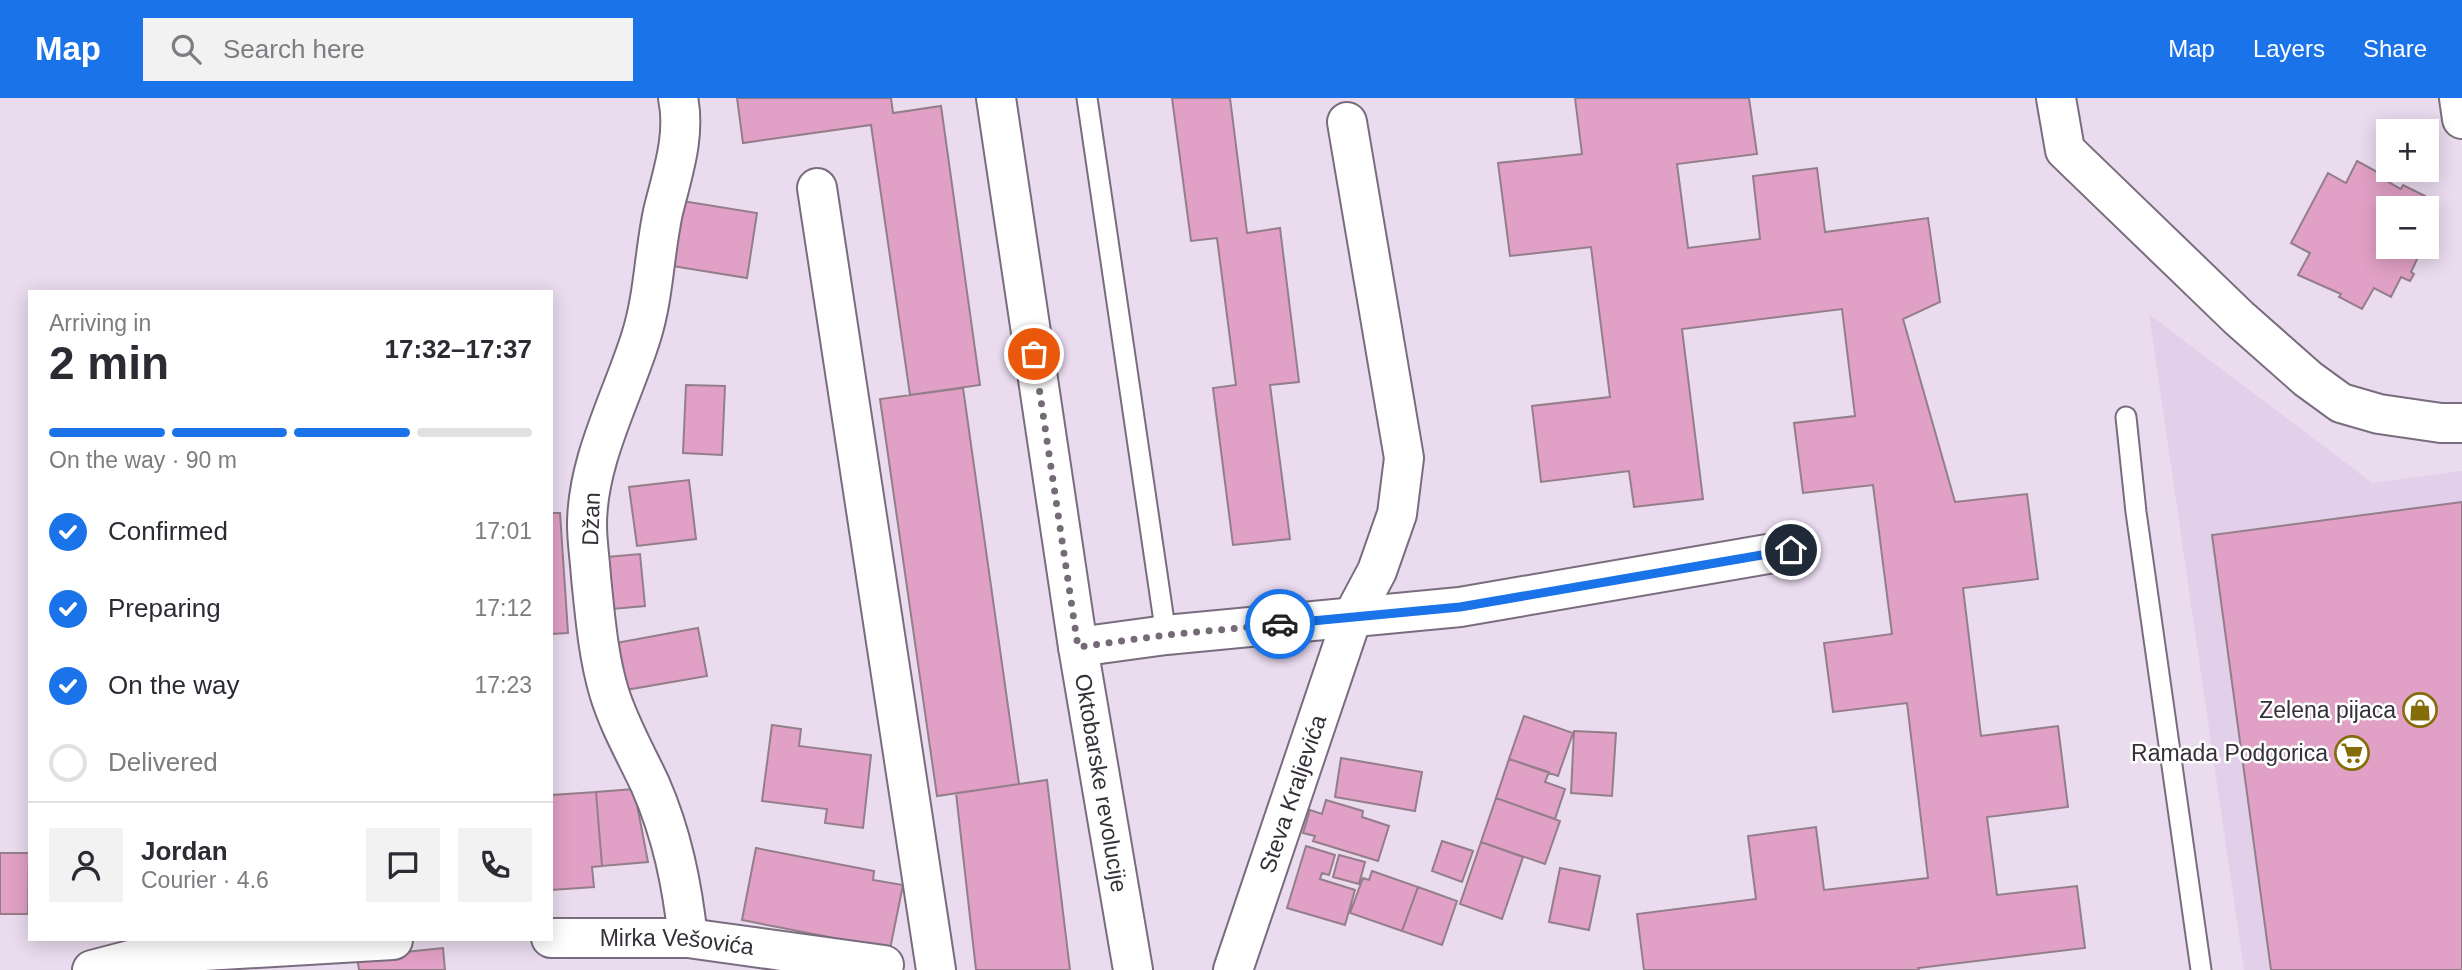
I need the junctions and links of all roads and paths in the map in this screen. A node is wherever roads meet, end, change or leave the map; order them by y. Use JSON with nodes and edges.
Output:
{"nodes":[{"id":1,"x":678,"y":98,"type":"edge"},
{"id":2,"x":996,"y":98,"type":"edge"},
{"id":3,"x":1087,"y":98,"type":"edge"},
{"id":4,"x":2056,"y":98,"type":"edge"},
{"id":5,"x":2459,"y":98,"type":"edge"},
{"id":6,"x":2462,"y":118,"type":"edge"},
{"id":7,"x":1347,"y":122,"type":"dead end"},
{"id":8,"x":817,"y":188,"type":"dead end"},
{"id":9,"x":2126,"y":417,"type":"dead end"},
{"id":10,"x":2462,"y":423,"type":"edge"},
{"id":11,"x":1791,"y":550,"type":"dead end"},
{"id":12,"x":1352,"y":618,"type":"junction"},
{"id":13,"x":1166,"y":635,"type":"junction"},
{"id":14,"x":1078,"y":647,"type":"junction"},
{"id":15,"x":688,"y":937,"type":"junction"},
{"id":16,"x":553,"y":938,"type":"edge"},
{"id":17,"x":376,"y":941,"type":"edge"},
{"id":18,"x":884,"y":965,"type":"dead end"},
{"id":19,"x":92,"y":970,"type":"edge"},
{"id":20,"x":936,"y":970,"type":"edge"},
{"id":21,"x":1133,"y":970,"type":"edge"},
{"id":22,"x":1233,"y":970,"type":"edge"},
{"id":23,"x":2201,"y":970,"type":"edge"}],
"edges":[{"from":1,"to":15,"type":"street","name":"Džan"},
{"from":2,"to":14,"type":"street","name":"Oktobarske revolucije"},
{"from":3,"to":13,"type":"lane"},
{"from":4,"to":10,"type":"street"},
{"from":5,"to":6,"type":"street"},
{"from":7,"to":12,"type":"street","name":"Steva Kraljevića"},
{"from":8,"to":20,"type":"street"},
{"from":9,"to":23,"type":"lane"},
{"from":11,"to":12,"type":"street"},
{"from":12,"to":13,"type":"street"},
{"from":12,"to":22,"type":"street","name":"Steva Kraljevića"},
{"from":13,"to":14,"type":"street"},
{"from":14,"to":21,"type":"street","name":"Oktobarske revolucije"},
{"from":15,"to":16,"type":"street","name":"Mirka Vešovića"},
{"from":15,"to":18,"type":"street","name":"Mirka Vešovića"},
{"from":17,"to":19,"type":"street"}]}
